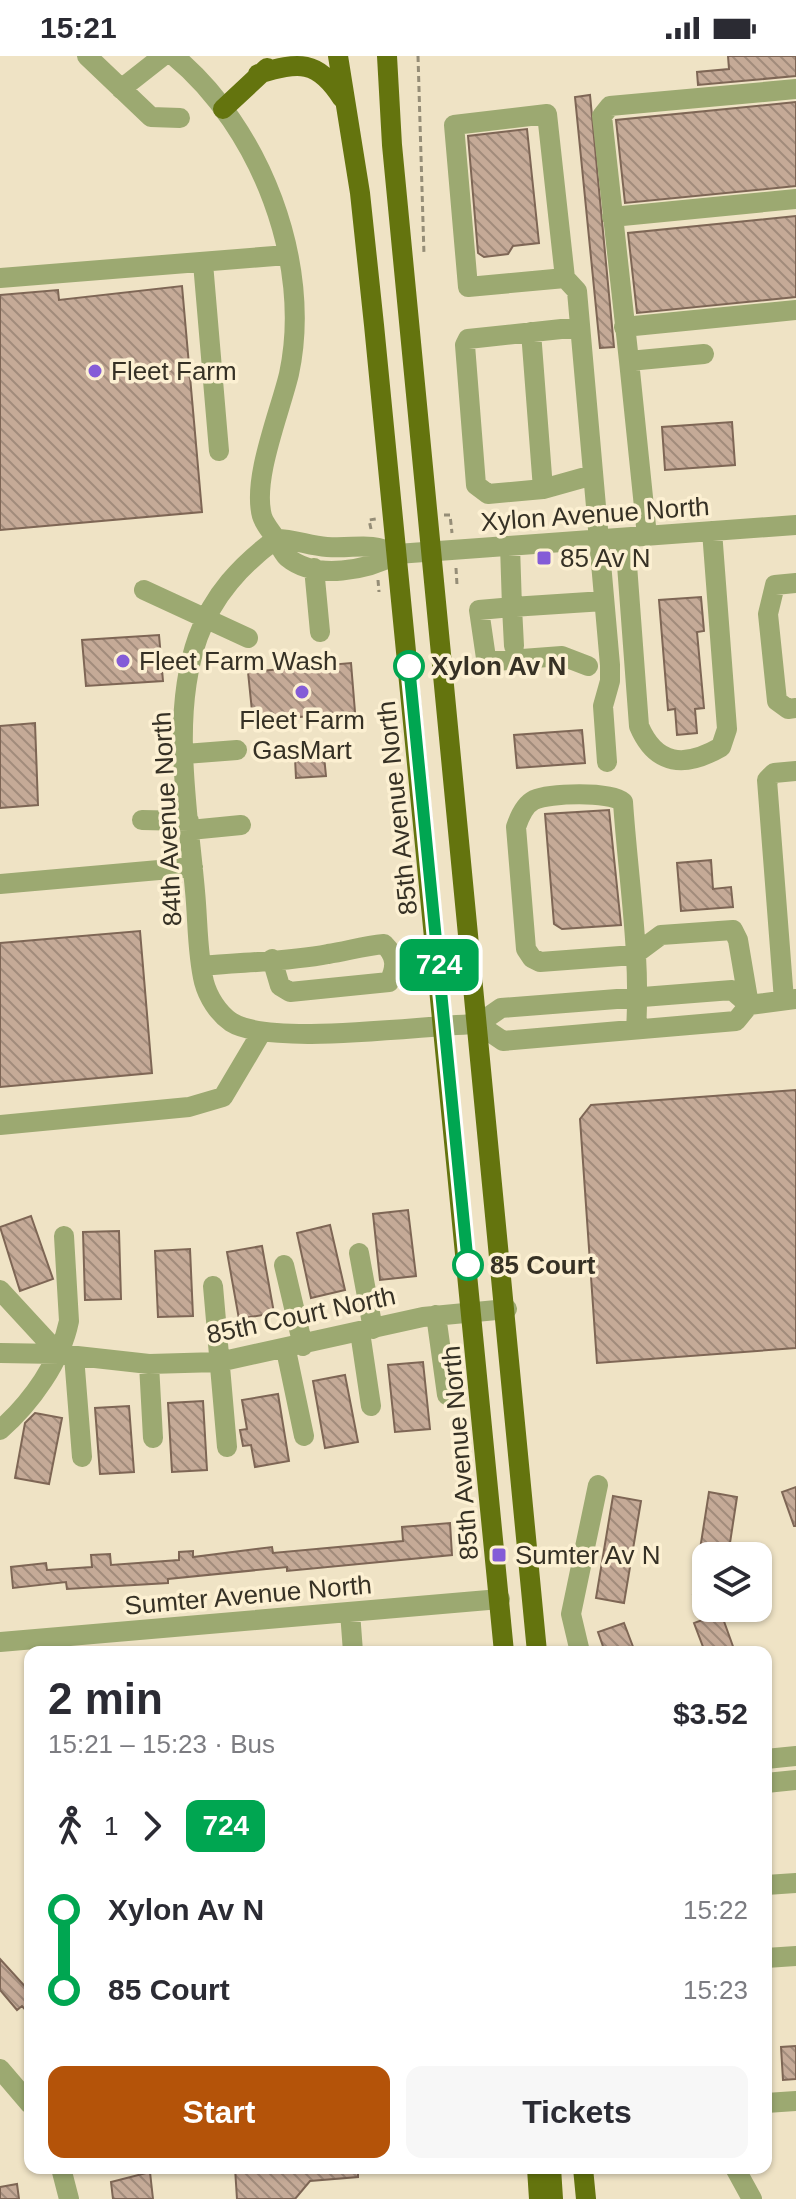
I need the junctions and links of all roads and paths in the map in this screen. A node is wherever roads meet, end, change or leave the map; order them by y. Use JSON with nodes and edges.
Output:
{"nodes":[{"id":1,"x":87,"y":56,"type":"edge"},
{"id":2,"x":163,"y":56,"type":"edge"},
{"id":3,"x":174,"y":56,"type":"edge"},
{"id":4,"x":285,"y":56,"type":"edge"},
{"id":5,"x":338,"y":56,"type":"edge"},
{"id":6,"x":387,"y":56,"type":"edge"},
{"id":7,"x":418,"y":56,"type":"edge"},
{"id":8,"x":258,"y":74,"type":"junction"},
{"id":9,"x":121,"y":89,"type":"junction"},
{"id":10,"x":796,"y":89,"type":"edge"},
{"id":11,"x":346,"y":105,"type":"junction"},
{"id":12,"x":223,"y":109,"type":"junction"},
{"id":13,"x":180,"y":118,"type":"dead end"},
{"id":14,"x":796,"y":199,"type":"edge"},
{"id":15,"x":612,"y":217,"type":"junction"},
{"id":16,"x":287,"y":255,"type":"junction"},
{"id":17,"x":424,"y":255,"type":"dead end"},
{"id":18,"x":203,"y":263,"type":"junction"},
{"id":19,"x":0,"y":278,"type":"edge"},
{"id":20,"x":565,"y":278,"type":"junction"},
{"id":21,"x":796,"y":310,"type":"edge"},
{"id":22,"x":580,"y":327,"type":"junction"},
{"id":23,"x":624,"y":327,"type":"junction"},
{"id":24,"x":531,"y":332,"type":"junction"},
{"id":25,"x":704,"y":354,"type":"dead end"},
{"id":26,"x":629,"y":361,"type":"junction"},
{"id":27,"x":219,"y":451,"type":"dead end"},
{"id":28,"x":593,"y":475,"type":"junction"},
{"id":29,"x":543,"y":489,"type":"junction"},
{"id":30,"x":796,"y":525,"type":"edge"},
{"id":31,"x":712,"y":531,"type":"junction"},
{"id":32,"x":647,"y":536,"type":"junction"},
{"id":33,"x":625,"y":538,"type":"junction"},
{"id":34,"x":276,"y":539,"type":"junction"},
{"id":35,"x":599,"y":540,"type":"junction"},
{"id":36,"x":510,"y":546,"type":"junction"},
{"id":37,"x":431,"y":552,"type":"junction"},
{"id":38,"x":397,"y":554,"type":"junction"},
{"id":39,"x":314,"y":568,"type":"junction"},
{"id":40,"x":796,"y":583,"type":"edge"},
{"id":41,"x":144,"y":590,"type":"dead end"},
{"id":42,"x":604,"y":601,"type":"junction"},
{"id":43,"x":512,"y":607,"type":"junction"},
{"id":44,"x":206,"y":617,"type":"junction"},
{"id":45,"x":320,"y":632,"type":"dead end"},
{"id":46,"x":248,"y":638,"type":"dead end"},
{"id":47,"x":514,"y":646,"type":"dead end"},
{"id":48,"x":588,"y":666,"type":"dead end"},
{"id":49,"x":796,"y":708,"type":"edge"},
{"id":50,"x":237,"y":750,"type":"dead end"},
{"id":51,"x":185,"y":754,"type":"junction"},
{"id":52,"x":607,"y":762,"type":"dead end"},
{"id":53,"x":796,"y":771,"type":"edge"},
{"id":54,"x":142,"y":820,"type":"dead end"},
{"id":55,"x":241,"y":825,"type":"dead end"},
{"id":56,"x":190,"y":826,"type":"junction"},
{"id":57,"x":193,"y":867,"type":"junction"},
{"id":58,"x":0,"y":884,"type":"edge"},
{"id":59,"x":634,"y":955,"type":"junction"},
{"id":60,"x":272,"y":959,"type":"junction"},
{"id":61,"x":202,"y":966,"type":"junction"},
{"id":62,"x":638,"y":997,"type":"junction"},
{"id":63,"x":790,"y":999,"type":"edge"},
{"id":64,"x":749,"y":1005,"type":"junction"},
{"id":65,"x":445,"y":1024,"type":"junction"},
{"id":66,"x":478,"y":1024,"type":"junction"},
{"id":67,"x":636,"y":1029,"type":"junction"},
{"id":68,"x":261,"y":1033,"type":"junction"},
{"id":69,"x":0,"y":1125,"type":"edge"},
{"id":70,"x":64,"y":1236,"type":"dead end"},
{"id":71,"x":358,"y":1253,"type":"dead end"},
{"id":72,"x":284,"y":1265,"type":"dead end"},
{"id":73,"x":213,"y":1286,"type":"dead end"},
{"id":74,"x":0,"y":1290,"type":"edge"},
{"id":75,"x":507,"y":1309,"type":"junction"},
{"id":76,"x":473,"y":1312,"type":"junction"},
{"id":77,"x":436,"y":1315,"type":"junction"},
{"id":78,"x":367,"y":1331,"type":"junction"},
{"id":79,"x":295,"y":1348,"type":"junction"},
{"id":80,"x":0,"y":1353,"type":"edge"},
{"id":81,"x":66,"y":1355,"type":"junction"},
{"id":82,"x":219,"y":1362,"type":"junction"},
{"id":83,"x":149,"y":1364,"type":"junction"},
{"id":84,"x":447,"y":1395,"type":"dead end"},
{"id":85,"x":371,"y":1406,"type":"dead end"},
{"id":86,"x":0,"y":1430,"type":"edge"},
{"id":87,"x":304,"y":1436,"type":"dead end"},
{"id":88,"x":153,"y":1438,"type":"dead end"},
{"id":89,"x":227,"y":1447,"type":"dead end"},
{"id":90,"x":82,"y":1457,"type":"dead end"},
{"id":91,"x":598,"y":1485,"type":"dead end"},
{"id":92,"x":500,"y":1599,"type":"junction"},
{"id":93,"x":350,"y":1612,"type":"junction"},
{"id":94,"x":0,"y":1642,"type":"edge"},
{"id":95,"x":117,"y":1642,"type":"edge"},
{"id":96,"x":353,"y":1646,"type":"edge"},
{"id":97,"x":504,"y":1646,"type":"edge"},
{"id":98,"x":536,"y":1646,"type":"edge"},
{"id":99,"x":579,"y":1646,"type":"edge"},
{"id":100,"x":796,"y":1756,"type":"edge"},
{"id":101,"x":772,"y":1758,"type":"edge"},
{"id":102,"x":796,"y":1780,"type":"edge"},
{"id":103,"x":772,"y":1782,"type":"edge"},
{"id":104,"x":796,"y":1883,"type":"edge"},
{"id":105,"x":772,"y":1885,"type":"edge"},
{"id":106,"x":796,"y":1956,"type":"edge"},
{"id":107,"x":772,"y":1958,"type":"edge"},
{"id":108,"x":0,"y":2069,"type":"edge"},
{"id":109,"x":24,"y":2097,"type":"edge"},
{"id":110,"x":796,"y":2101,"type":"edge"},
{"id":111,"x":772,"y":2103,"type":"edge"},
{"id":112,"x":63,"y":2174,"type":"edge"},
{"id":113,"x":537,"y":2174,"type":"edge"},
{"id":114,"x":551,"y":2174,"type":"edge"},
{"id":115,"x":584,"y":2174,"type":"edge"},
{"id":116,"x":738,"y":2174,"type":"edge"},
{"id":117,"x":69,"y":2199,"type":"edge"},
{"id":118,"x":539,"y":2199,"type":"edge"},
{"id":119,"x":553,"y":2199,"type":"edge"},
{"id":120,"x":586,"y":2199,"type":"edge"},
{"id":121,"x":752,"y":2199,"type":"edge"}],
"edges":[{"from":1,"to":9,"type":"street"},
{"from":2,"to":9,"type":"street"},
{"from":3,"to":12,"type":"street"},
{"from":4,"to":8,"type":"main road"},
{"from":5,"to":11,"type":"main road","name":"85th Avenue North"},
{"from":6,"to":37,"type":"main road"},
{"from":7,"to":17,"type":"path"},
{"from":8,"to":11,"type":"main road"},
{"from":8,"to":12,"type":"main road"},
{"from":9,"to":13,"type":"street"},
{"from":10,"to":15,"type":"street"},
{"from":11,"to":38,"type":"main road","name":"85th Avenue North"},
{"from":12,"to":16,"type":"street"},
{"from":14,"to":15,"type":"street"},
{"from":15,"to":23,"type":"street"},
{"from":16,"to":18,"type":"street"},
{"from":16,"to":34,"type":"street"},
{"from":18,"to":19,"type":"street"},
{"from":18,"to":27,"type":"street"},
{"from":20,"to":20,"type":"street"},
{"from":20,"to":22,"type":"street"},
{"from":21,"to":23,"type":"street"},
{"from":22,"to":24,"type":"street"},
{"from":22,"to":28,"type":"street"},
{"from":23,"to":26,"type":"street"},
{"from":24,"to":29,"type":"street"},
{"from":24,"to":29,"type":"street"},
{"from":25,"to":26,"type":"street"},
{"from":26,"to":32,"type":"street"},
{"from":28,"to":29,"type":"street"},
{"from":28,"to":35,"type":"street"},
{"from":30,"to":31,"type":"street","name":"Xylon Avenue North"},
{"from":31,"to":32,"type":"street","name":"Xylon Avenue North"},
{"from":31,"to":33,"type":"street"},
{"from":32,"to":33,"type":"street","name":"Xylon Avenue North"},
{"from":33,"to":35,"type":"street","name":"Xylon Avenue North"},
{"from":34,"to":38,"type":"street"},
{"from":34,"to":39,"type":"street"},
{"from":34,"to":44,"type":"street","name":"84th Avenue North"},
{"from":35,"to":36,"type":"street","name":"Xylon Avenue North"},
{"from":35,"to":42,"type":"street"},
{"from":36,"to":37,"type":"street","name":"Xylon Avenue North"},
{"from":36,"to":43,"type":"street"},
{"from":37,"to":38,"type":"street","name":"Xylon Avenue North"},
{"from":37,"to":66,"type":"main road"},
{"from":38,"to":39,"type":"street"},
{"from":38,"to":65,"type":"main road","name":"85th Avenue North"},
{"from":39,"to":45,"type":"street"},
{"from":40,"to":49,"type":"street"},
{"from":41,"to":44,"type":"street"},
{"from":42,"to":43,"type":"street"},
{"from":42,"to":52,"type":"street"},
{"from":43,"to":47,"type":"street"},
{"from":43,"to":48,"type":"street"},
{"from":44,"to":46,"type":"street"},
{"from":44,"to":51,"type":"street","name":"84th Avenue North"},
{"from":50,"to":51,"type":"street"},
{"from":51,"to":56,"type":"street","name":"84th Avenue North"},
{"from":53,"to":63,"type":"street"},
{"from":54,"to":56,"type":"street"},
{"from":55,"to":56,"type":"street"},
{"from":56,"to":57,"type":"street","name":"84th Avenue North"},
{"from":57,"to":58,"type":"street"},
{"from":57,"to":61,"type":"street","name":"84th Avenue North"},
{"from":59,"to":59,"type":"street"},
{"from":59,"to":62,"type":"street"},
{"from":59,"to":64,"type":"street"},
{"from":60,"to":60,"type":"street"},
{"from":60,"to":61,"type":"street"},
{"from":61,"to":68,"type":"street","name":"84th Avenue North"},
{"from":62,"to":64,"type":"street"},
{"from":62,"to":66,"type":"street"},
{"from":62,"to":67,"type":"street"},
{"from":63,"to":64,"type":"street"},
{"from":64,"to":67,"type":"street"},
{"from":65,"to":66,"type":"street"},
{"from":65,"to":68,"type":"street"},
{"from":65,"to":76,"type":"main road","name":"85th Avenue North"},
{"from":66,"to":67,"type":"street"},
{"from":66,"to":75,"type":"main road"},
{"from":68,"to":69,"type":"street"},
{"from":70,"to":81,"type":"street"},
{"from":71,"to":78,"type":"street"},
{"from":72,"to":79,"type":"street"},
{"from":73,"to":82,"type":"street"},
{"from":74,"to":81,"type":"street"},
{"from":75,"to":76,"type":"street","name":"85th Court North"},
{"from":75,"to":98,"type":"main road"},
{"from":76,"to":77,"type":"street","name":"85th Court North"},
{"from":76,"to":92,"type":"main road","name":"85th Avenue North"},
{"from":77,"to":78,"type":"street","name":"85th Court North"},
{"from":77,"to":84,"type":"street"},
{"from":78,"to":79,"type":"street","name":"85th Court North"},
{"from":78,"to":85,"type":"street"},
{"from":79,"to":82,"type":"street","name":"85th Court North"},
{"from":79,"to":87,"type":"street"},
{"from":80,"to":81,"type":"street","name":"85th Court North"},
{"from":81,"to":83,"type":"street","name":"85th Court North"},
{"from":81,"to":86,"type":"street"},
{"from":81,"to":90,"type":"street"},
{"from":82,"to":83,"type":"street","name":"85th Court North"},
{"from":82,"to":89,"type":"street"},
{"from":83,"to":88,"type":"street"},
{"from":91,"to":99,"type":"street"},
{"from":92,"to":93,"type":"street","name":"Sumter Avenue North"},
{"from":92,"to":97,"type":"main road","name":"85th Avenue North"},
{"from":93,"to":95,"type":"street","name":"Sumter Avenue North"},
{"from":93,"to":96,"type":"street"},
{"from":94,"to":95,"type":"street","name":"Sumter Avenue North"},
{"from":100,"to":101,"type":"street"},
{"from":102,"to":103,"type":"street"},
{"from":104,"to":105,"type":"street"},
{"from":106,"to":107,"type":"street"},
{"from":108,"to":109,"type":"street"},
{"from":110,"to":111,"type":"street"},
{"from":112,"to":117,"type":"street"},
{"from":113,"to":118,"type":"main road"},
{"from":114,"to":119,"type":"main road"},
{"from":115,"to":120,"type":"main road"},
{"from":116,"to":121,"type":"street"}]}
